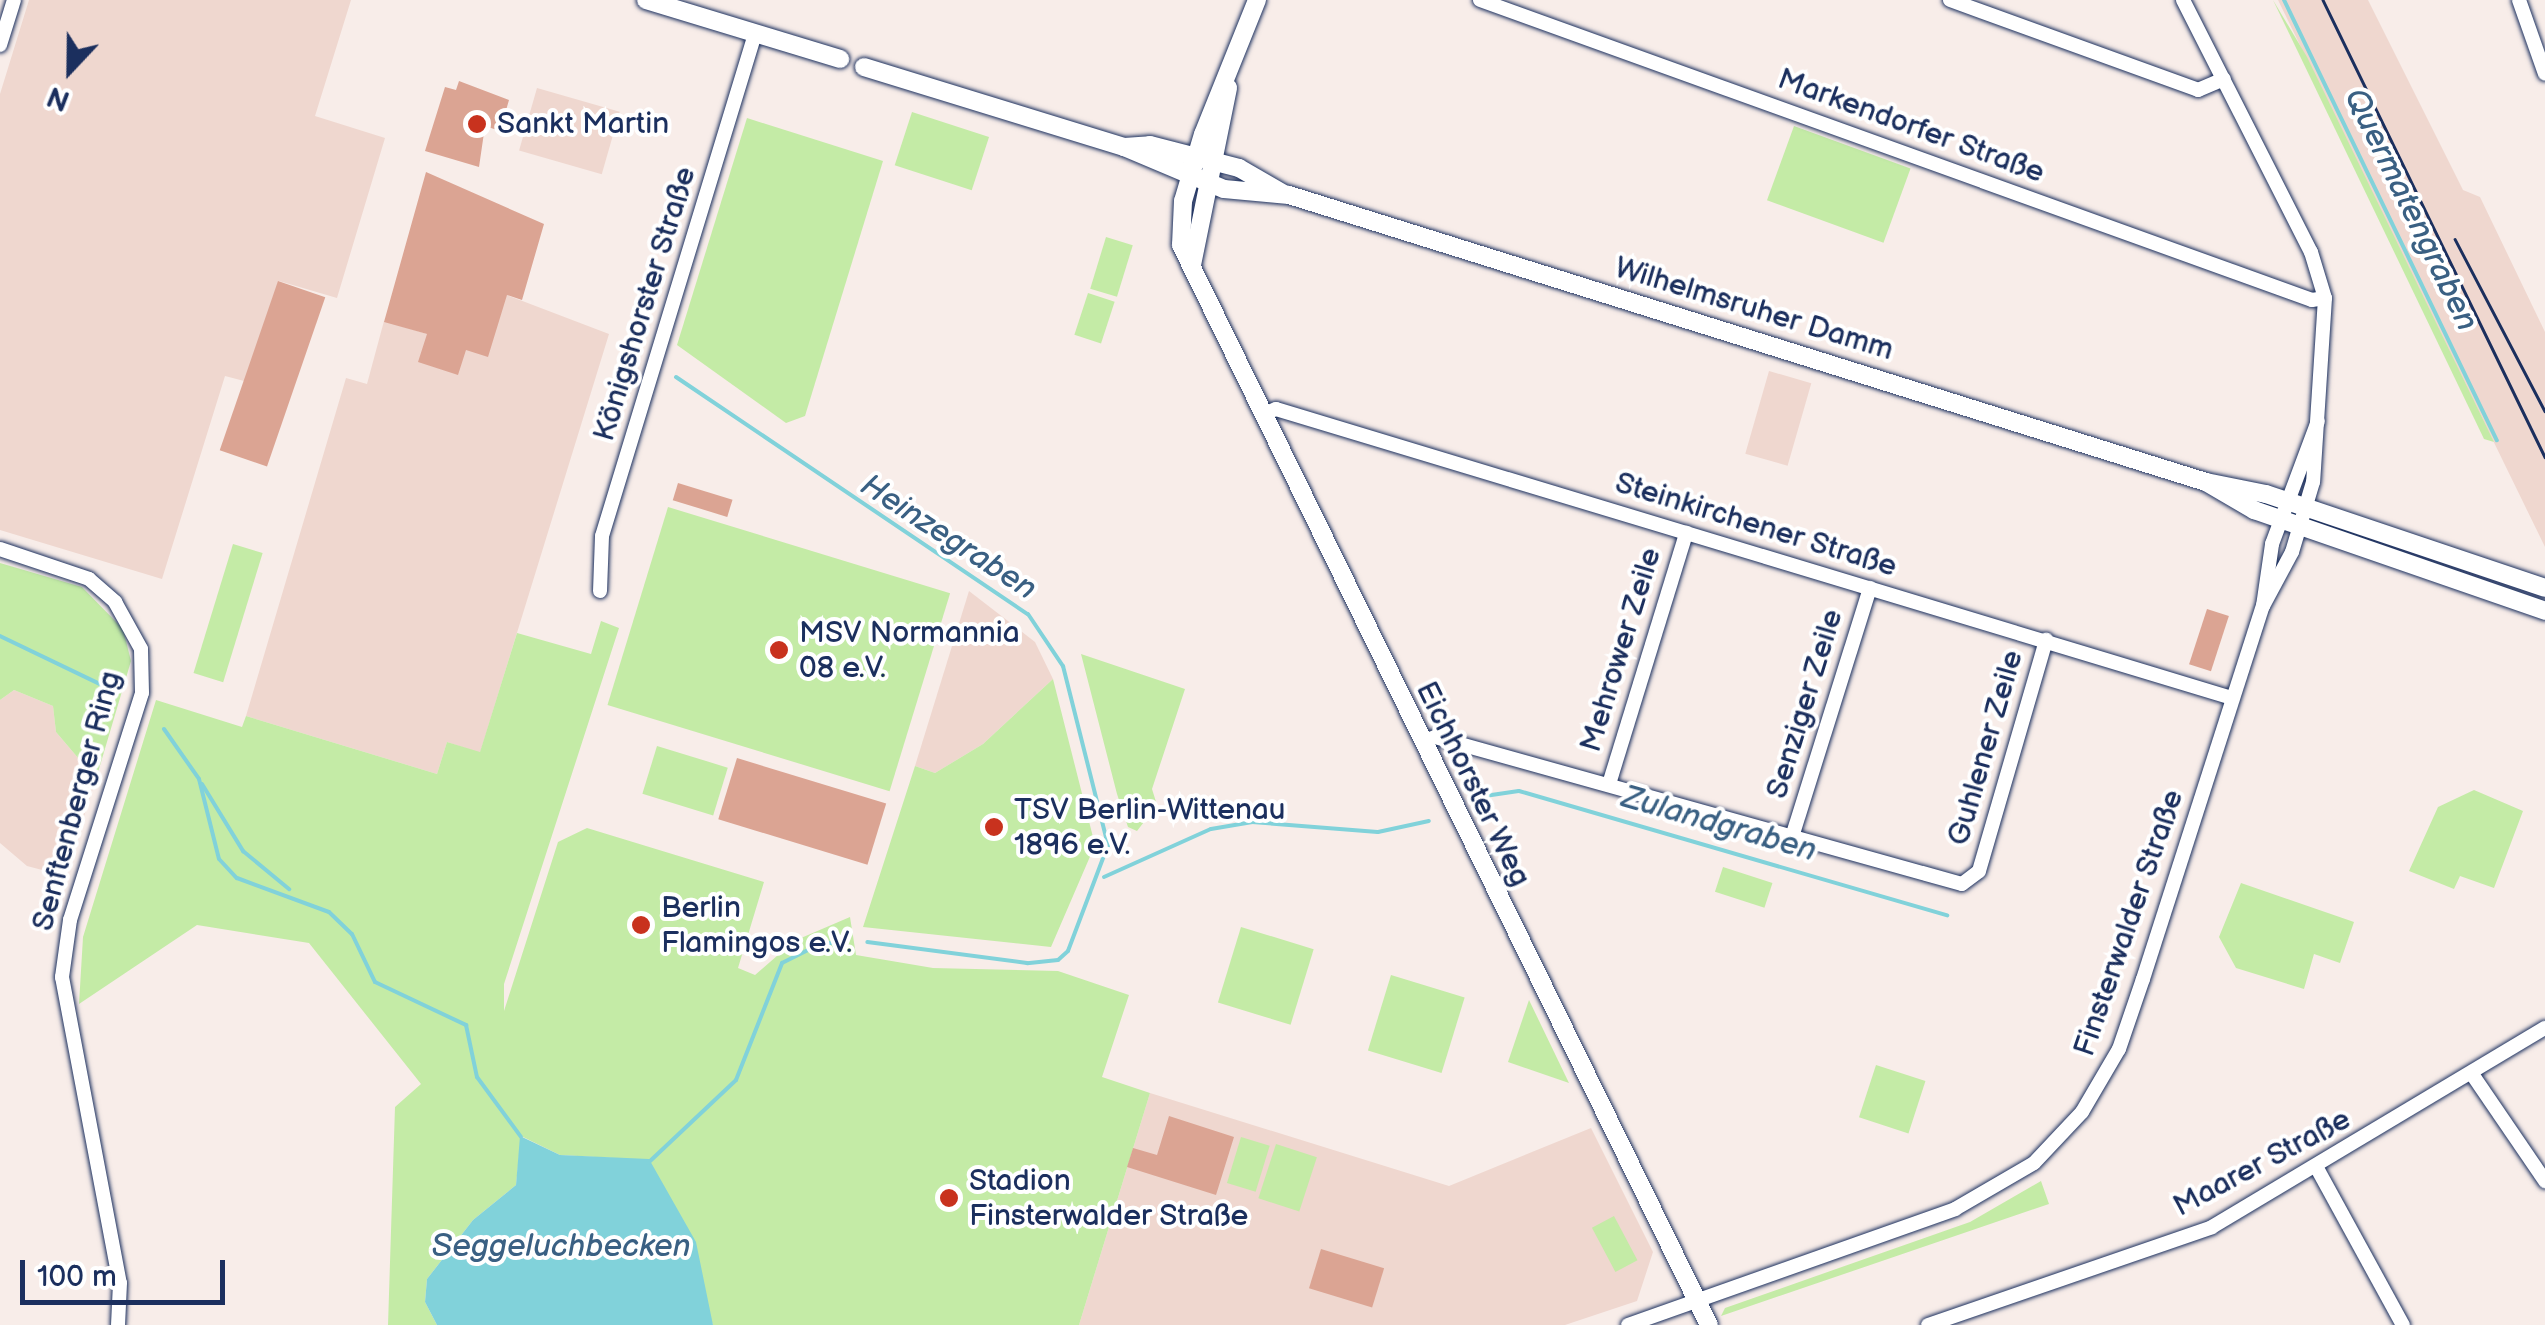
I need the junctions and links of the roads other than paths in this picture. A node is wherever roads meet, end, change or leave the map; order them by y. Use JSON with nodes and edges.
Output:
{"nodes":[{"id":1,"x":14,"y":0,"type":"edge"},
{"id":2,"x":646,"y":0,"type":"edge"},
{"id":3,"x":1257,"y":0,"type":"edge"},
{"id":4,"x":1480,"y":0,"type":"edge"},
{"id":5,"x":1950,"y":0,"type":"edge"},
{"id":6,"x":2183,"y":0,"type":"edge"},
{"id":7,"x":2519,"y":0,"type":"edge"},
{"id":8,"x":755,"y":34,"type":"junction"},
{"id":9,"x":0,"y":45,"type":"edge"},
{"id":10,"x":840,"y":60,"type":"dead end"},
{"id":11,"x":864,"y":67,"type":"dead end"},
{"id":12,"x":2545,"y":74,"type":"edge"},
{"id":13,"x":2224,"y":79,"type":"junction"},
{"id":14,"x":1228,"y":82,"type":"junction"},
{"id":15,"x":1124,"y":147,"type":"junction"},
{"id":16,"x":1196,"y":157,"type":"junction"},
{"id":17,"x":1216,"y":162,"type":"junction"},
{"id":18,"x":1190,"y":177,"type":"junction"},
{"id":19,"x":1209,"y":184,"type":"junction"},
{"id":20,"x":1284,"y":194,"type":"junction"},
{"id":21,"x":1192,"y":265,"type":"junction"},
{"id":22,"x":2324,"y":298,"type":"junction"},
{"id":23,"x":1264,"y":414,"type":"junction"},
{"id":24,"x":2206,"y":482,"type":"junction"},
{"id":25,"x":2296,"y":504,"type":"junction"},
{"id":26,"x":2281,"y":520,"type":"junction"},
{"id":27,"x":2299,"y":527,"type":"junction"},
{"id":28,"x":1686,"y":533,"type":"junction"},
{"id":29,"x":0,"y":549,"type":"edge"},
{"id":30,"x":1870,"y":588,"type":"junction"},
{"id":31,"x":2545,"y":588,"type":"edge"},
{"id":32,"x":600,"y":591,"type":"dead end"},
{"id":33,"x":2263,"y":606,"type":"junction"},
{"id":34,"x":2545,"y":611,"type":"edge"},
{"id":35,"x":2046,"y":640,"type":"junction"},
{"id":36,"x":2232,"y":698,"type":"junction"},
{"id":37,"x":1422,"y":742,"type":"junction"},
{"id":38,"x":1609,"y":784,"type":"junction"},
{"id":39,"x":1792,"y":836,"type":"junction"},
{"id":40,"x":2545,"y":1028,"type":"edge"},
{"id":41,"x":2472,"y":1074,"type":"junction"},
{"id":42,"x":2318,"y":1170,"type":"junction"},
{"id":43,"x":2545,"y":1181,"type":"edge"},
{"id":44,"x":1697,"y":1300,"type":"junction"},
{"id":45,"x":1950,"y":1322,"type":"edge"},
{"id":46,"x":118,"y":1325,"type":"edge"},
{"id":47,"x":1628,"y":1325,"type":"edge"},
{"id":48,"x":1709,"y":1325,"type":"edge"},
{"id":49,"x":1928,"y":1325,"type":"edge"},
{"id":50,"x":2403,"y":1325,"type":"edge"}],
"edges":[{"from":1,"to":9,"type":"street"},
{"from":2,"to":8,"type":"main road"},
{"from":3,"to":14,"type":"main road"},
{"from":4,"to":22,"type":"street","name":"Markendorfer Straße"},
{"from":5,"to":13,"type":"street"},
{"from":6,"to":13,"type":"street"},
{"from":7,"to":12,"type":"street"},
{"from":8,"to":10,"type":"main road"},
{"from":8,"to":32,"type":"street","name":"Königshorster Straße"},
{"from":11,"to":15,"type":"main road","name":"Wilhelmsruher Damm"},
{"from":13,"to":22,"type":"street"},
{"from":14,"to":16,"type":"main road","name":"Eichhorster Weg"},
{"from":14,"to":17,"type":"main road"},
{"from":15,"to":16,"type":"main road","name":"Wilhelmsruher Damm"},
{"from":15,"to":18,"type":"main road","name":"Wilhelmsruher Damm"},
{"from":16,"to":17,"type":"main road","name":"Wilhelmsruher Damm"},
{"from":16,"to":18,"type":"main road","name":"Eichhorster Weg"},
{"from":17,"to":19,"type":"main road"},
{"from":17,"to":20,"type":"main road","name":"Wilhelmsruher Damm"},
{"from":18,"to":19,"type":"main road","name":"Wilhelmsruher Damm"},
{"from":18,"to":21,"type":"main road","name":"Eichhorster Weg"},
{"from":19,"to":20,"type":"main road","name":"Wilhelmsruher Damm"},
{"from":19,"to":21,"type":"main road"},
{"from":20,"to":24,"type":"main road","name":"Wilhelmsruher Damm"},
{"from":21,"to":23,"type":"main road","name":"Eichhorster Weg"},
{"from":22,"to":25,"type":"street"},
{"from":23,"to":28,"type":"street","name":"Steinkirchener Straße"},
{"from":23,"to":37,"type":"main road","name":"Eichhorster Weg"},
{"from":24,"to":25,"type":"main road","name":"Wilhelmsruher Damm"},
{"from":24,"to":26,"type":"main road","name":"Wilhelmsruher Damm"},
{"from":25,"to":26,"type":"street","name":"Finsterwalder Straße"},
{"from":25,"to":27,"type":"street","name":"Finsterwalder Straße"},
{"from":25,"to":31,"type":"main road","name":"Wilhelmsruher Damm"},
{"from":26,"to":27,"type":"main road","name":"Wilhelmsruher Damm"},
{"from":26,"to":33,"type":"street","name":"Finsterwalder Straße"},
{"from":27,"to":33,"type":"street","name":"Finsterwalder Straße"},
{"from":27,"to":34,"type":"main road","name":"Wilhelmsruher Damm"},
{"from":28,"to":30,"type":"street","name":"Steinkirchener Straße"},
{"from":28,"to":38,"type":"street","name":"Mehrower Zeile"},
{"from":29,"to":46,"type":"street","name":"Senftenberger Ring"},
{"from":30,"to":35,"type":"street","name":"Steinkirchener Straße"},
{"from":30,"to":39,"type":"street","name":"Senziger Zeile"},
{"from":33,"to":36,"type":"street","name":"Finsterwalder Straße"},
{"from":35,"to":36,"type":"street","name":"Steinkirchener Straße"},
{"from":35,"to":39,"type":"street","name":"Guhlener Zeile"},
{"from":36,"to":44,"type":"street","name":"Finsterwalder Straße"},
{"from":37,"to":38,"type":"street"},
{"from":37,"to":44,"type":"main road","name":"Eichhorster Weg"},
{"from":38,"to":39,"type":"street"},
{"from":40,"to":41,"type":"street","name":"Maarer Straße"},
{"from":41,"to":42,"type":"street","name":"Maarer Straße"},
{"from":41,"to":43,"type":"street"},
{"from":42,"to":45,"type":"street","name":"Maarer Straße"},
{"from":42,"to":50,"type":"street"},
{"from":44,"to":47,"type":"street","name":"Finsterwalder Straße"},
{"from":44,"to":48,"type":"main road","name":"Eichhorster Weg"},
{"from":45,"to":49,"type":"street","name":"Maarer Straße"}]}
